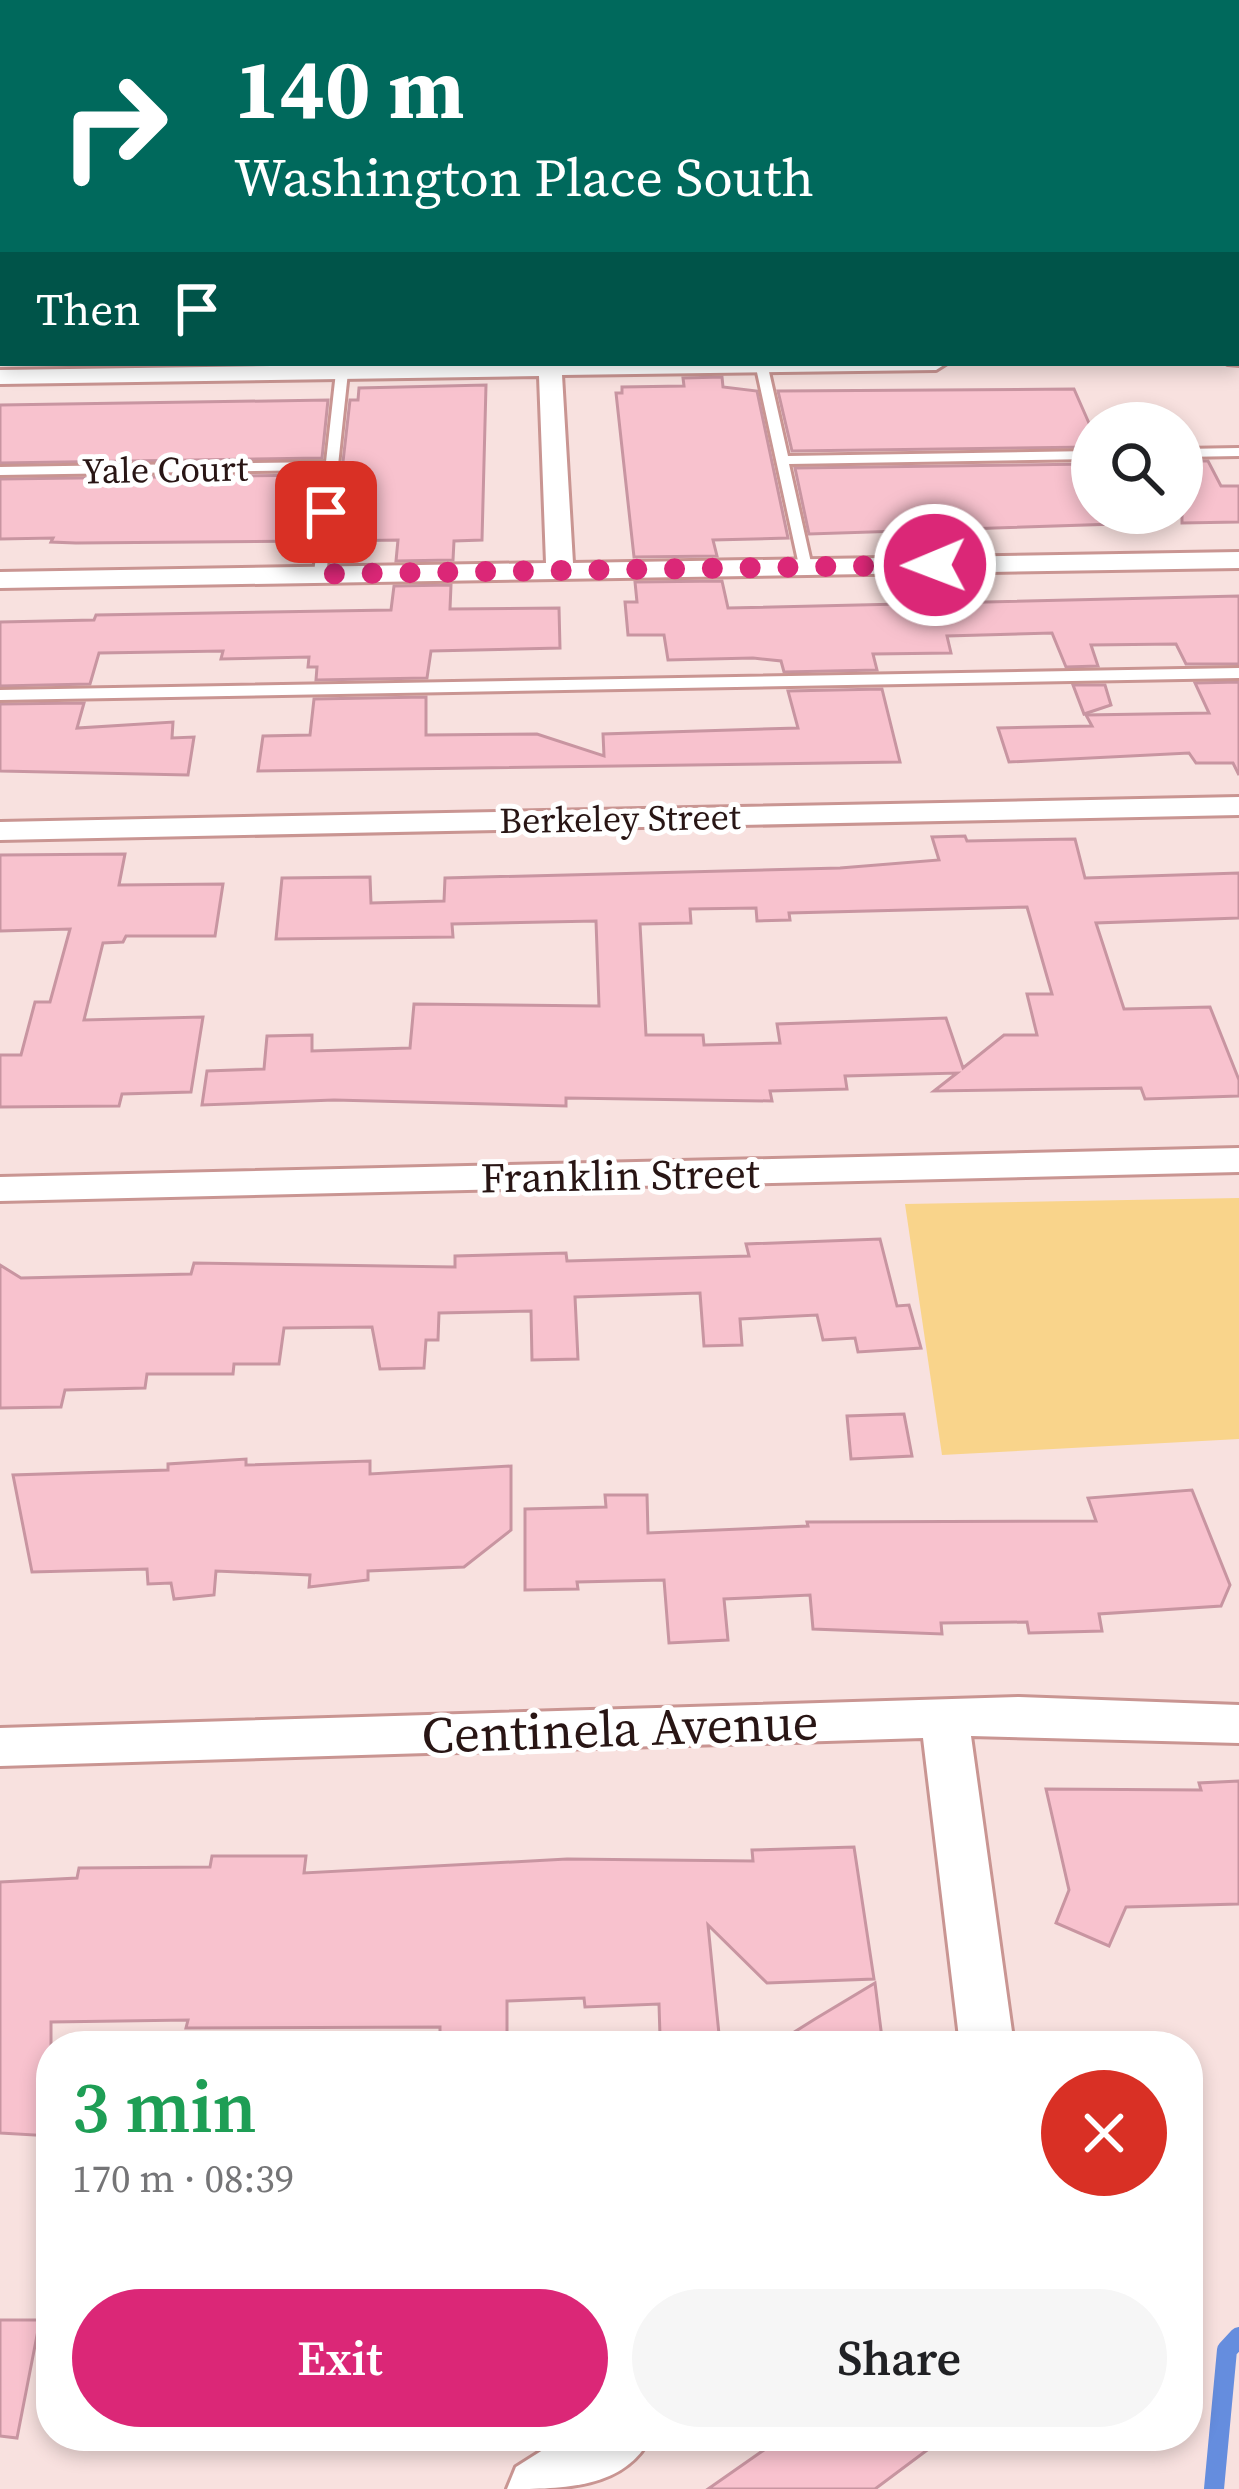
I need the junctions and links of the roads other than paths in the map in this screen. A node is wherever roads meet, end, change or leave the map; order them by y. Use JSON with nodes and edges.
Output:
{"nodes":[{"id":1,"x":1086,"y":0,"type":"edge"},
{"id":2,"x":1118,"y":0,"type":"edge"},
{"id":3,"x":550,"y":366,"type":"edge"},
{"id":4,"x":761,"y":366,"type":"edge"},
{"id":5,"x":343,"y":367,"type":"edge"},
{"id":6,"x":0,"y":377,"type":"edge"},
{"id":7,"x":1239,"y":452,"type":"edge"},
{"id":8,"x":1203,"y":453,"type":"edge"},
{"id":9,"x":1071,"y":455,"type":"edge"},
{"id":10,"x":782,"y":460,"type":"junction"},
{"id":11,"x":329,"y":466,"type":"junction"},
{"id":12,"x":0,"y":471,"type":"edge"},
{"id":13,"x":1239,"y":560,"type":"edge"},
{"id":14,"x":805,"y":567,"type":"junction"},
{"id":15,"x":560,"y":571,"type":"junction"},
{"id":16,"x":321,"y":574,"type":"junction"},
{"id":17,"x":0,"y":580,"type":"edge"},
{"id":18,"x":1239,"y":673,"type":"edge"},
{"id":19,"x":0,"y":695,"type":"edge"},
{"id":20,"x":1239,"y":806,"type":"edge"},
{"id":21,"x":0,"y":831,"type":"edge"},
{"id":22,"x":1239,"y":1160,"type":"edge"},
{"id":23,"x":0,"y":1190,"type":"edge"},
{"id":24,"x":944,"y":1718,"type":"junction"},
{"id":25,"x":1239,"y":1724,"type":"edge"},
{"id":26,"x":0,"y":1747,"type":"edge"},
{"id":27,"x":985,"y":2031,"type":"edge"},
{"id":28,"x":597,"y":2451,"type":"edge"},
{"id":29,"x":538,"y":2489,"type":"edge"}],
"edges":[{"from":1,"to":2,"type":"street"},
{"from":3,"to":5,"type":"street"},
{"from":3,"to":15,"type":"street"},
{"from":4,"to":10,"type":"lane"},
{"from":5,"to":6,"type":"street"},
{"from":5,"to":11,"type":"lane"},
{"from":7,"to":8,"type":"lane"},
{"from":9,"to":10,"type":"lane"},
{"from":10,"to":14,"type":"lane"},
{"from":11,"to":12,"type":"lane","name":"Yale Court"},
{"from":11,"to":16,"type":"lane"},
{"from":13,"to":14,"type":"street"},
{"from":14,"to":15,"type":"street"},
{"from":15,"to":16,"type":"street"},
{"from":16,"to":17,"type":"street"},
{"from":18,"to":19,"type":"lane"},
{"from":20,"to":21,"type":"street","name":"Berkeley Street"},
{"from":22,"to":23,"type":"street","name":"Franklin Street"},
{"from":24,"to":25,"type":"street","name":"Centinela Avenue"},
{"from":24,"to":26,"type":"street","name":"Centinela Avenue"},
{"from":24,"to":27,"type":"street"},
{"from":28,"to":29,"type":"street"}]}
